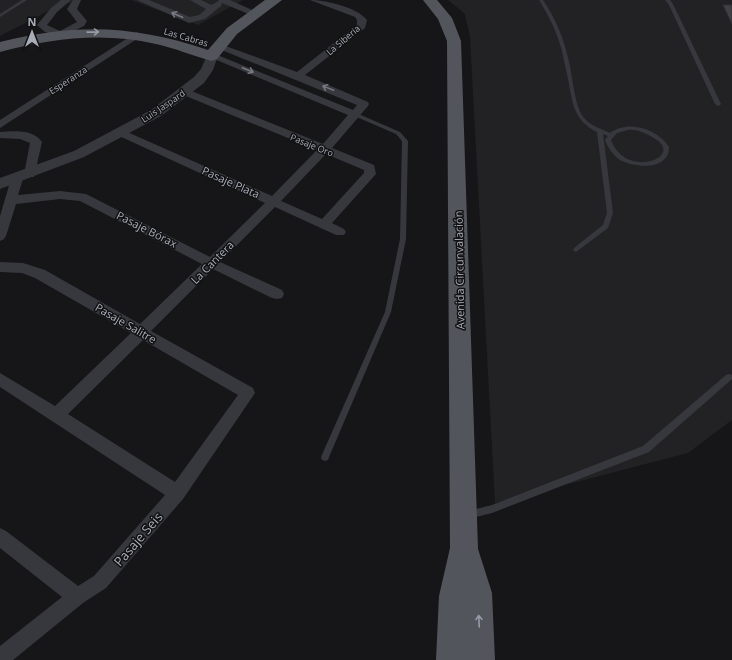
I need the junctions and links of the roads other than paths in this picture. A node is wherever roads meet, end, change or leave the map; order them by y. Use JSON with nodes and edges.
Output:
{"nodes":[{"id":1,"x":25,"y":0,"type":"edge"},
{"id":2,"x":67,"y":0,"type":"edge"},
{"id":3,"x":77,"y":0,"type":"edge"},
{"id":4,"x":141,"y":0,"type":"edge"},
{"id":5,"x":194,"y":0,"type":"edge"},
{"id":6,"x":222,"y":0,"type":"edge"},
{"id":7,"x":275,"y":0,"type":"edge"},
{"id":8,"x":314,"y":0,"type":"edge"},
{"id":9,"x":430,"y":0,"type":"edge"},
{"id":10,"x":541,"y":0,"type":"edge"},
{"id":11,"x":667,"y":0,"type":"edge"},
{"id":12,"x":212,"y":9,"type":"junction"},
{"id":13,"x":254,"y":13,"type":"junction"},
{"id":14,"x":0,"y":16,"type":"edge"},
{"id":15,"x":82,"y":21,"type":"junction"},
{"id":16,"x":42,"y":25,"type":"junction"},
{"id":17,"x":61,"y":34,"type":"junction"},
{"id":18,"x":137,"y":35,"type":"junction"},
{"id":19,"x":0,"y":37,"type":"edge"},
{"id":20,"x":0,"y":47,"type":"edge"},
{"id":21,"x":215,"y":51,"type":"junction"},
{"id":22,"x":298,"y":76,"type":"junction"},
{"id":23,"x":184,"y":92,"type":"junction"},
{"id":24,"x":364,"y":104,"type":"joint"},
{"id":25,"x":718,"y":104,"type":"dead end"},
{"id":26,"x":354,"y":114,"type":"junction"},
{"id":27,"x":0,"y":125,"type":"edge"},
{"id":28,"x":600,"y":130,"type":"junction"},
{"id":29,"x":121,"y":133,"type":"junction"},
{"id":30,"x":0,"y":134,"type":"edge"},
{"id":31,"x":610,"y":135,"type":"junction"},
{"id":32,"x":324,"y":150,"type":"junction"},
{"id":33,"x":24,"y":176,"type":"junction"},
{"id":34,"x":0,"y":184,"type":"edge"},
{"id":35,"x":11,"y":200,"type":"junction"},
{"id":36,"x":274,"y":202,"type":"junction"},
{"id":37,"x":323,"y":225,"type":"junction"},
{"id":38,"x":340,"y":232,"type":"dead end"},
{"id":39,"x":0,"y":236,"type":"edge"},
{"id":40,"x":576,"y":250,"type":"dead end"},
{"id":41,"x":211,"y":263,"type":"junction"},
{"id":42,"x":0,"y":267,"type":"edge"},
{"id":43,"x":277,"y":294,"type":"dead end"},
{"id":44,"x":141,"y":332,"type":"junction"},
{"id":45,"x":729,"y":377,"type":"dead end"},
{"id":46,"x":2,"y":383,"type":"edge"},
{"id":47,"x":248,"y":393,"type":"joint"},
{"id":48,"x":57,"y":415,"type":"junction"},
{"id":49,"x":325,"y":457,"type":"dead end"},
{"id":50,"x":177,"y":493,"type":"junction"},
{"id":51,"x":464,"y":515,"type":"junction"},
{"id":52,"x":0,"y":538,"type":"edge"},
{"id":53,"x":464,"y":548,"type":"junction"},
{"id":54,"x":77,"y":597,"type":"junction"},
{"id":55,"x":0,"y":658,"type":"edge"},
{"id":56,"x":451,"y":660,"type":"edge"},
{"id":57,"x":480,"y":660,"type":"edge"}],
"edges":[{"from":1,"to":14,"type":"lane"},
{"from":2,"to":16,"type":"street"},
{"from":3,"to":15,"type":"street"},
{"from":12,"to":4,"type":"street","one_way":true},
{"from":5,"to":12,"type":"street"},
{"from":6,"to":12,"type":"street"},
{"from":6,"to":13,"type":"street"},
{"from":7,"to":13,"type":"main road","name":"Luis Jaspard"},
{"from":8,"to":22,"type":"street","name":"La Siberia"},
{"from":9,"to":51,"type":"main road","name":"Avenida Circunvalación"},
{"from":10,"to":28,"type":"lane"},
{"from":11,"to":25,"type":"lane"},
{"from":13,"to":21,"type":"main road","name":"Luis Jaspard"},
{"from":15,"to":16,"type":"main road","name":"Las Cabras"},
{"from":15,"to":17,"type":"street"},
{"from":15,"to":21,"type":"main road","name":"Las Cabras"},
{"from":16,"to":17,"type":"street"},
{"from":16,"to":19,"type":"main road","name":"Las Cabras"},
{"from":17,"to":18,"type":"main road","name":"Las Cabras","one_way":true},
{"from":17,"to":20,"type":"main road","name":"Las Cabras"},
{"from":18,"to":21,"type":"main road","name":"Las Cabras"},
{"from":18,"to":27,"type":"street","name":"Esperanza"},
{"from":21,"to":22,"type":"street","name":"Las Cabras"},
{"from":21,"to":23,"type":"street","name":"Luis Jaspard"},
{"from":21,"to":26,"type":"street","name":"Las Cabras","one_way":true},
{"from":24,"to":22,"type":"street","name":"Las Cabras","one_way":true},
{"from":23,"to":29,"type":"street","name":"Luis Jaspard"},
{"from":23,"to":32,"type":"street","name":"Pasaje Oro"},
{"from":24,"to":26,"type":"street","name":"La Cantera"},
{"from":26,"to":32,"type":"street","name":"La Cantera"},
{"from":26,"to":49,"type":"lane"},
{"from":28,"to":31,"type":"lane"},
{"from":28,"to":40,"type":"lane"},
{"from":29,"to":33,"type":"street","name":"Luis Jaspard"},
{"from":29,"to":36,"type":"street","name":"Pasaje Plata"},
{"from":30,"to":33,"type":"street"},
{"from":31,"to":31,"type":"lane"},
{"from":32,"to":36,"type":"street","name":"La Cantera"},
{"from":32,"to":37,"type":"street","name":"Pasaje Oro"},
{"from":33,"to":34,"type":"street","name":"Luis Jaspard"},
{"from":33,"to":35,"type":"street"},
{"from":35,"to":39,"type":"street"},
{"from":35,"to":41,"type":"street","name":"Pasaje Bórax"},
{"from":36,"to":37,"type":"street","name":"Pasaje Plata"},
{"from":36,"to":41,"type":"street","name":"La Cantera"},
{"from":37,"to":38,"type":"street","name":"Pasaje Plata"},
{"from":41,"to":43,"type":"street","name":"Pasaje Bórax"},
{"from":41,"to":44,"type":"street","name":"La Cantera"},
{"from":42,"to":44,"type":"street","name":"Pasaje Salitre"},
{"from":44,"to":47,"type":"street","name":"Pasaje Salitre"},
{"from":44,"to":48,"type":"street","name":"La Cantera"},
{"from":45,"to":51,"type":"lane"},
{"from":46,"to":48,"type":"street"},
{"from":47,"to":50,"type":"street","name":"Pasaje Seis"},
{"from":48,"to":50,"type":"street"},
{"from":50,"to":54,"type":"street","name":"Pasaje Seis"},
{"from":51,"to":53,"type":"main road","name":"Avenida Circunvalación"},
{"from":52,"to":54,"type":"street"},
{"from":53,"to":56,"type":"main road","name":"Avenida Circunvalación"},
{"from":57,"to":53,"type":"main road","name":"Avenida Circunvalación","one_way":true},
{"from":54,"to":55,"type":"street","name":"Pasaje Seis"}]}
